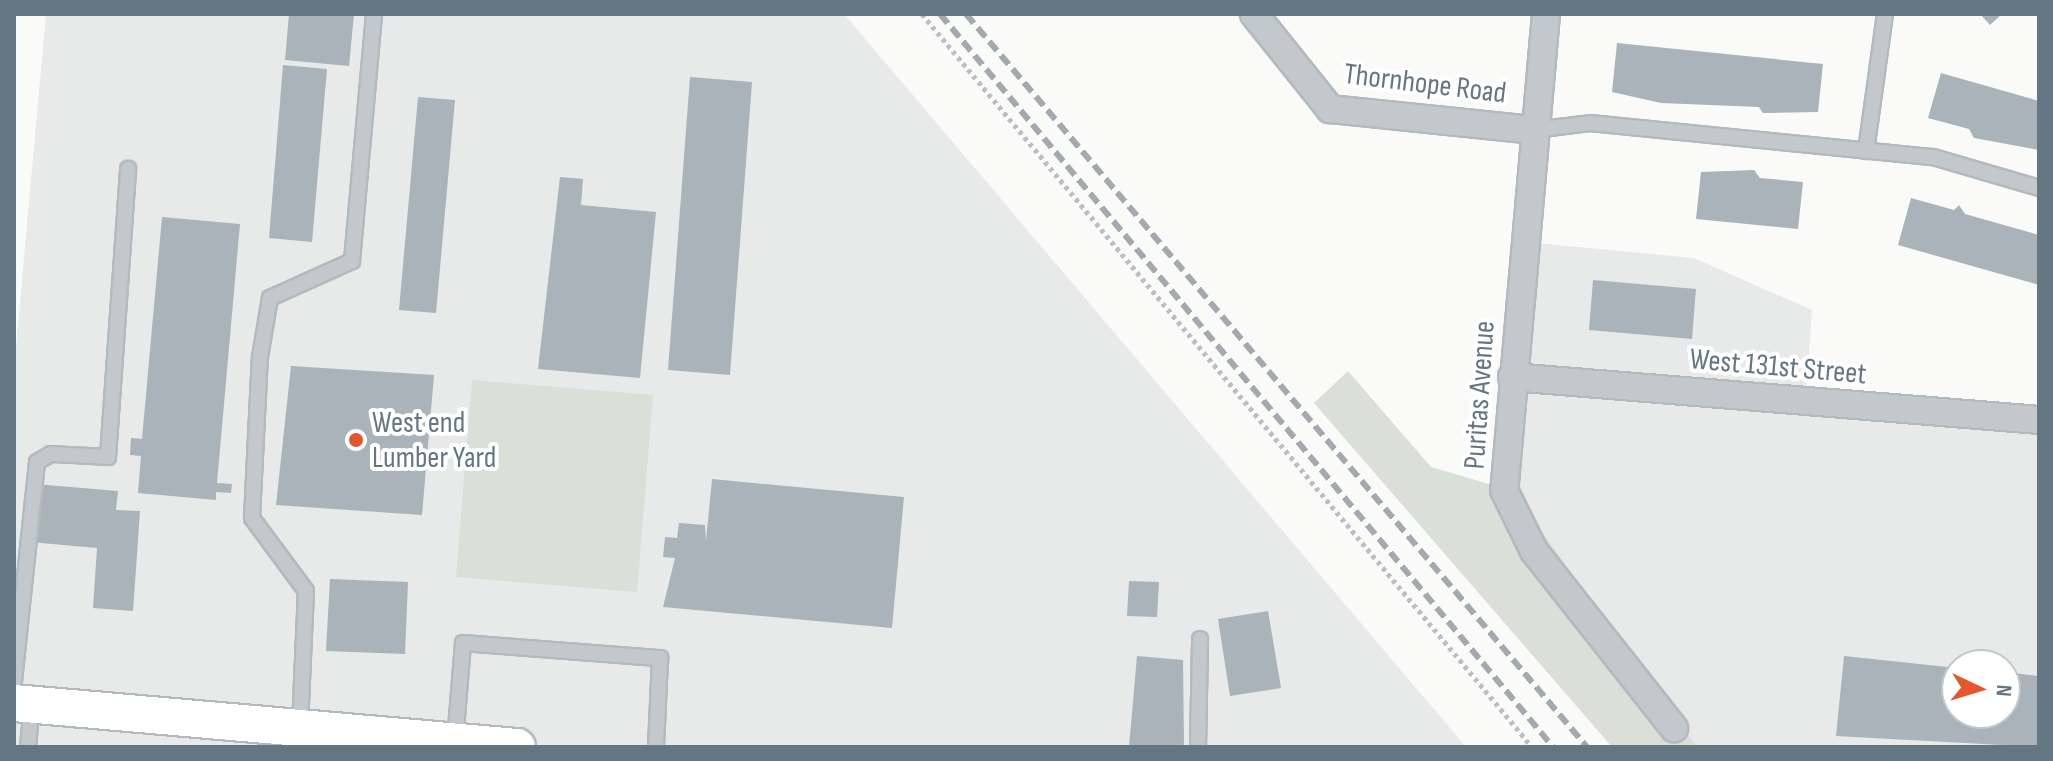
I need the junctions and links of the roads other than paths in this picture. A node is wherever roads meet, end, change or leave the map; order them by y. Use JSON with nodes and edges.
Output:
{"nodes":[{"id":1,"x":374,"y":14,"type":"edge"},
{"id":2,"x":1254,"y":14,"type":"edge"},
{"id":3,"x":1546,"y":14,"type":"edge"},
{"id":4,"x":1885,"y":14,"type":"edge"},
{"id":5,"x":1534,"y":130,"type":"junction"},
{"id":6,"x":1866,"y":151,"type":"junction"},
{"id":7,"x":128,"y":169,"type":"dead end"},
{"id":8,"x":2039,"y":188,"type":"edge"},
{"id":9,"x":1512,"y":377,"type":"junction"},
{"id":10,"x":2039,"y":420,"type":"edge"},
{"id":11,"x":1200,"y":639,"type":"dead end"},
{"id":12,"x":20,"y":696,"type":"edge"},
{"id":13,"x":300,"y":727,"type":"junction"},
{"id":14,"x":1674,"y":728,"type":"dead end"},
{"id":15,"x":229,"y":734,"type":"edge"},
{"id":16,"x":455,"y":741,"type":"junction"},
{"id":17,"x":28,"y":747,"type":"edge"},
{"id":18,"x":517,"y":747,"type":"edge"},
{"id":19,"x":656,"y":747,"type":"edge"},
{"id":20,"x":1198,"y":747,"type":"edge"}],
"edges":[{"from":1,"to":13,"type":"lane"},
{"from":2,"to":5,"type":"street","name":"Thornhope Road"},
{"from":3,"to":5,"type":"street","name":"Puritas Avenue"},
{"from":4,"to":6,"type":"lane"},
{"from":5,"to":6,"type":"lane"},
{"from":5,"to":9,"type":"street","name":"Puritas Avenue"},
{"from":6,"to":8,"type":"lane"},
{"from":7,"to":12,"type":"lane"},
{"from":9,"to":10,"type":"street","name":"West 131st Street"},
{"from":9,"to":14,"type":"street","name":"Puritas Avenue"},
{"from":11,"to":20,"type":"lane"},
{"from":12,"to":15,"type":"main road"},
{"from":12,"to":17,"type":"lane"},
{"from":13,"to":15,"type":"main road"},
{"from":13,"to":16,"type":"main road"},
{"from":16,"to":18,"type":"main road"},
{"from":16,"to":19,"type":"lane"}]}
